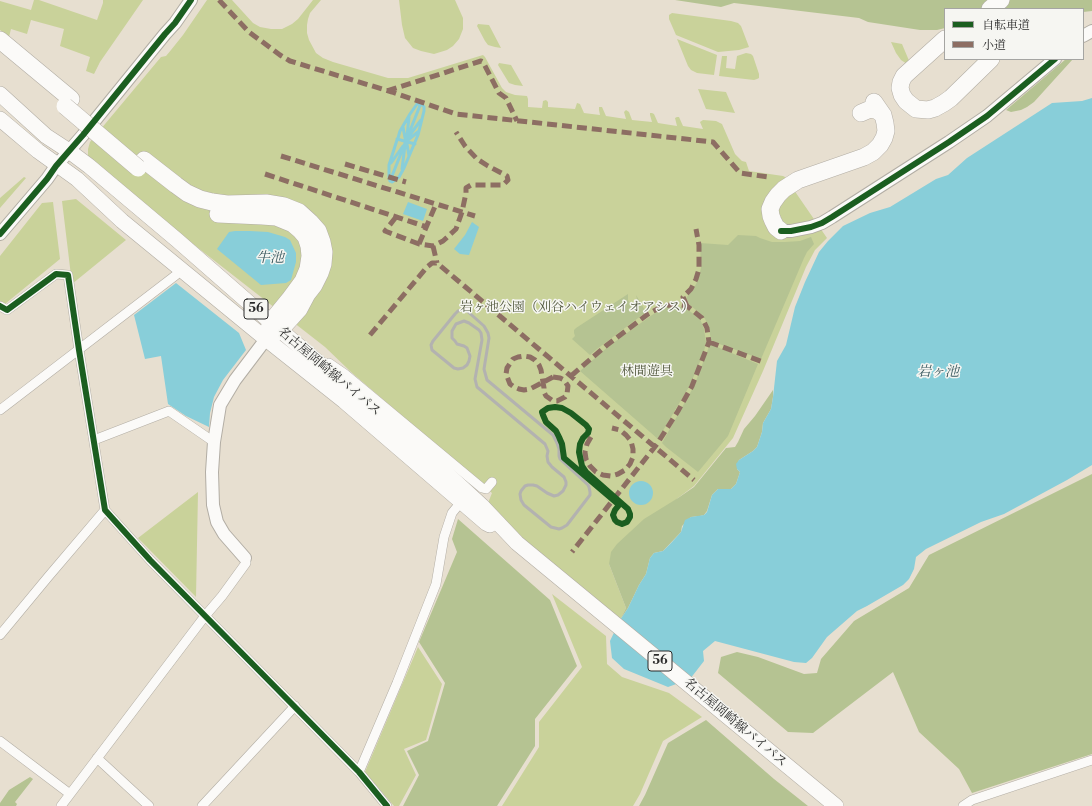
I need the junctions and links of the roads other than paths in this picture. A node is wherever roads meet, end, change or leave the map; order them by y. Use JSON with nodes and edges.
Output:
{"nodes":[{"id":1,"x":191,"y":0,"type":"edge"},
{"id":2,"x":1001,"y":0,"type":"edge"},
{"id":3,"x":991,"y":8,"type":"edge"},
{"id":4,"x":0,"y":40,"type":"edge"},
{"id":5,"x":944,"y":40,"type":"edge"},
{"id":6,"x":0,"y":51,"type":"edge"},
{"id":7,"x":990,"y":60,"type":"edge"},
{"id":8,"x":1054,"y":60,"type":"edge"},
{"id":9,"x":0,"y":94,"type":"edge"},
{"id":10,"x":68,"y":103,"type":"junction"},
{"id":11,"x":861,"y":113,"type":"dead end"},
{"id":12,"x":0,"y":120,"type":"edge"},
{"id":13,"x":69,"y":151,"type":"junction"},
{"id":14,"x":56,"y":166,"type":"junction"},
{"id":15,"x":781,"y":231,"type":"joint"},
{"id":16,"x":0,"y":234,"type":"edge"},
{"id":17,"x":176,"y":275,"type":"dead end"},
{"id":18,"x":0,"y":306,"type":"edge"},
{"id":19,"x":272,"y":330,"type":"junction"},
{"id":20,"x":79,"y":350,"type":"junction"},
{"id":21,"x":316,"y":360,"type":"junction"},
{"id":22,"x":0,"y":410,"type":"edge"},
{"id":23,"x":94,"y":440,"type":"junction"},
{"id":24,"x":214,"y":442,"type":"junction"},
{"id":25,"x":492,"y":482,"type":"dead end"},
{"id":26,"x":461,"y":502,"type":"junction"},
{"id":27,"x":105,"y":510,"type":"junction"},
{"id":28,"x":506,"y":532,"type":"junction"},
{"id":29,"x":246,"y":558,"type":"joint"},
{"id":30,"x":206,"y":616,"type":"junction"},
{"id":31,"x":0,"y":635,"type":"edge"},
{"id":32,"x":295,"y":706,"type":"junction"},
{"id":33,"x":0,"y":741,"type":"edge"},
{"id":34,"x":97,"y":758,"type":"junction"},
{"id":35,"x":1092,"y":760,"type":"edge"},
{"id":36,"x":359,"y":772,"type":"junction"},
{"id":37,"x":70,"y":794,"type":"junction"},
{"id":38,"x":973,"y":803,"type":"edge"},
{"id":39,"x":61,"y":806,"type":"edge"},
{"id":40,"x":148,"y":806,"type":"edge"},
{"id":41,"x":202,"y":806,"type":"edge"},
{"id":42,"x":387,"y":806,"type":"edge"},
{"id":43,"x":836,"y":806,"type":"edge"},
{"id":44,"x":963,"y":806,"type":"edge"}],
"edges":[{"from":1,"to":13,"type":"street"},
{"from":2,"to":3,"type":"highway"},
{"from":4,"to":10,"type":"highway"},
{"from":5,"to":7,"type":"highway"},
{"from":6,"to":10,"type":"highway"},
{"from":8,"to":15,"type":"street"},
{"from":9,"to":13,"type":"main road","name":"名古屋岡崎線バイパス","number":"56"},
{"from":10,"to":19,"type":"highway","bridge":true},
{"from":11,"to":15,"type":"highway"},
{"from":12,"to":14,"type":"main road","name":"名古屋岡崎線バイパス","number":"56"},
{"from":13,"to":14,"type":"street"},
{"from":13,"to":19,"type":"main road","name":"名古屋岡崎線バイパス","number":"56"},
{"from":14,"to":16,"type":"street"},
{"from":14,"to":19,"type":"main road","name":"名古屋岡崎線バイパス","number":"56"},
{"from":17,"to":20,"type":"street"},
{"from":18,"to":20,"type":"street"},
{"from":19,"to":21,"type":"main road","name":"名古屋岡崎線バイパス","number":"56"},
{"from":19,"to":24,"type":"street"},
{"from":19,"to":26,"type":"main road","name":"名古屋岡崎線バイパス","number":"56"},
{"from":20,"to":22,"type":"street"},
{"from":20,"to":23,"type":"street"},
{"from":21,"to":25,"type":"street"},
{"from":21,"to":28,"type":"main road","name":"名古屋岡崎線バイパス","number":"56"},
{"from":23,"to":24,"type":"street"},
{"from":23,"to":27,"type":"street"},
{"from":24,"to":29,"type":"street"},
{"from":26,"to":28,"type":"main road","name":"名古屋岡崎線バイパス","number":"56"},
{"from":26,"to":36,"type":"street"},
{"from":27,"to":30,"type":"street"},
{"from":27,"to":31,"type":"street"},
{"from":28,"to":43,"type":"main road","name":"名古屋岡崎線バイパス","number":"56"},
{"from":29,"to":30,"type":"street"},
{"from":30,"to":32,"type":"street"},
{"from":30,"to":34,"type":"street"},
{"from":32,"to":36,"type":"street"},
{"from":32,"to":41,"type":"street"},
{"from":33,"to":37,"type":"street"},
{"from":34,"to":37,"type":"street"},
{"from":34,"to":40,"type":"street"},
{"from":35,"to":38,"type":"street"},
{"from":36,"to":42,"type":"street"},
{"from":37,"to":39,"type":"street"},
{"from":38,"to":44,"type":"street"}]}
